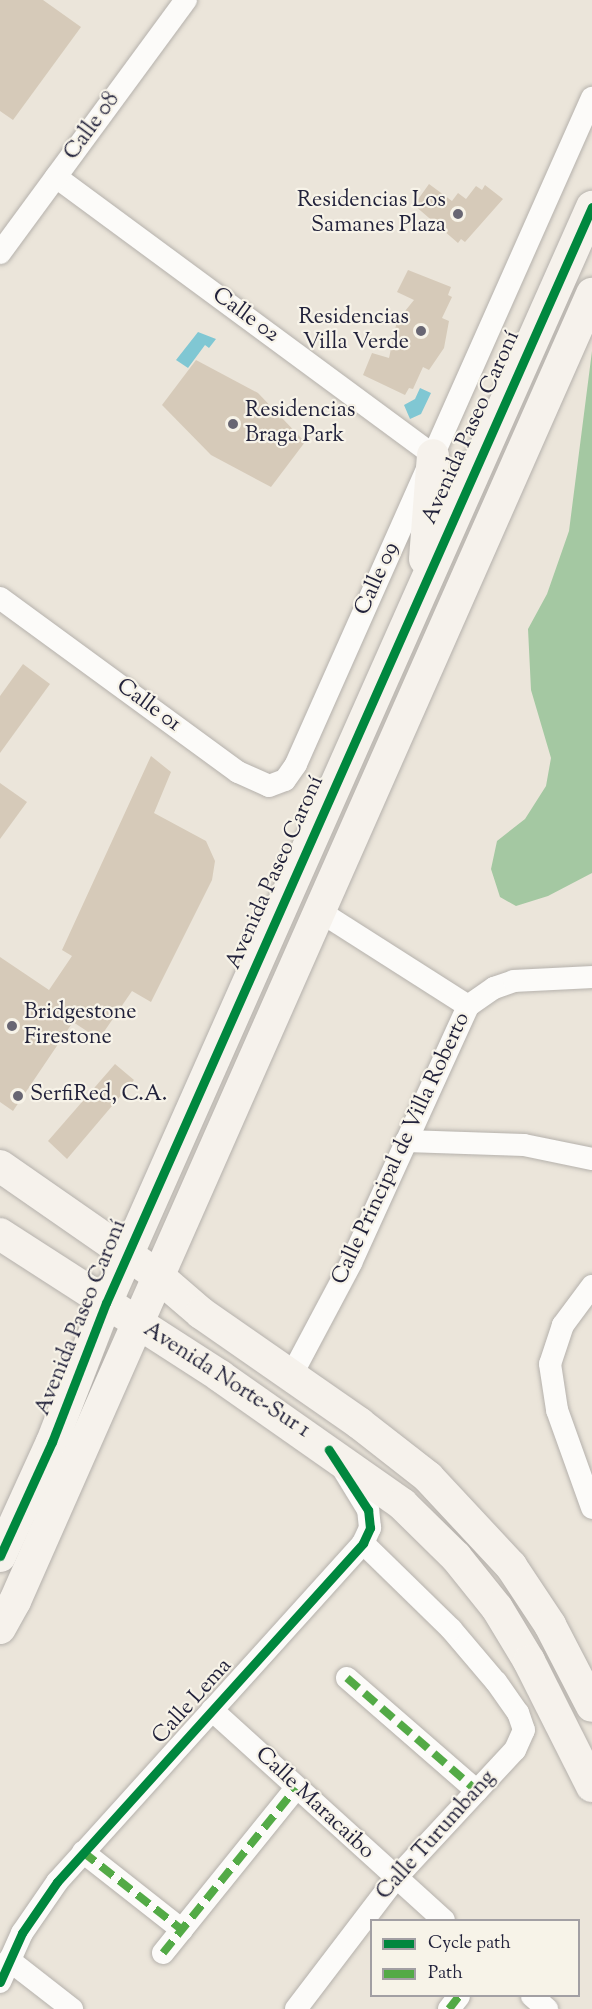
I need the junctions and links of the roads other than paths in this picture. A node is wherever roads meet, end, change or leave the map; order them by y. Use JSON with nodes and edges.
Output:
{"nodes":[{"id":1,"x":186,"y":0,"type":"edge"},
{"id":2,"x":592,"y":98,"type":"edge"},
{"id":3,"x":56,"y":177,"type":"junction"},
{"id":4,"x":592,"y":207,"type":"edge"},
{"id":5,"x":0,"y":253,"type":"edge"},
{"id":6,"x":592,"y":294,"type":"edge"},
{"id":7,"x":433,"y":455,"type":"junction"},
{"id":8,"x":421,"y":592,"type":"junction"},
{"id":9,"x":0,"y":598,"type":"edge"},
{"id":10,"x":296,"y":764,"type":"joint"},
{"id":11,"x":319,"y":911,"type":"junction"},
{"id":12,"x":592,"y":977,"type":"edge"},
{"id":13,"x":468,"y":1006,"type":"junction"},
{"id":14,"x":406,"y":1141,"type":"junction"},
{"id":15,"x":592,"y":1159,"type":"edge"},
{"id":16,"x":0,"y":1166,"type":"edge"},
{"id":17,"x":150,"y":1204,"type":"junction"},
{"id":18,"x":70,"y":1215,"type":"junction"},
{"id":19,"x":0,"y":1234,"type":"edge"},
{"id":20,"x":172,"y":1242,"type":"junction"},
{"id":21,"x":128,"y":1255,"type":"junction"},
{"id":22,"x":158,"y":1276,"type":"junction"},
{"id":23,"x":592,"y":1286,"type":"edge"},
{"id":24,"x":106,"y":1303,"type":"junction"},
{"id":25,"x":201,"y":1313,"type":"junction"},
{"id":26,"x":137,"y":1323,"type":"junction"},
{"id":27,"x":196,"y":1360,"type":"junction"},
{"id":28,"x":291,"y":1376,"type":"junction"},
{"id":29,"x":108,"y":1388,"type":"junction"},
{"id":30,"x":329,"y":1450,"type":"junction"},
{"id":31,"x":592,"y":1508,"type":"edge"},
{"id":32,"x":363,"y":1543,"type":"junction"},
{"id":33,"x":0,"y":1556,"type":"edge"},
{"id":34,"x":0,"y":1628,"type":"edge"},
{"id":35,"x":346,"y":1678,"type":"dead end"},
{"id":36,"x":592,"y":1706,"type":"edge"},
{"id":37,"x":212,"y":1710,"type":"junction"},
{"id":38,"x":592,"y":1786,"type":"edge"},
{"id":39,"x":296,"y":1788,"type":"junction"},
{"id":40,"x":477,"y":1791,"type":"junction"},
{"id":41,"x":83,"y":1851,"type":"junction"},
{"id":42,"x":396,"y":1879,"type":"junction"},
{"id":43,"x":443,"y":1919,"type":"edge"},
{"id":44,"x":182,"y":1930,"type":"junction"},
{"id":45,"x":163,"y":1953,"type":"dead end"},
{"id":46,"x":9,"y":1960,"type":"junction"},
{"id":47,"x":0,"y":1982,"type":"edge"},
{"id":48,"x":534,"y":1997,"type":"edge"},
{"id":49,"x":72,"y":2009,"type":"edge"},
{"id":50,"x":296,"y":2009,"type":"edge"},
{"id":51,"x":547,"y":2009,"type":"edge"}],
"edges":[{"from":1,"to":3,"type":"street","name":"Calle 08"},
{"from":2,"to":7,"type":"street","name":"Calle 09"},
{"from":3,"to":5,"type":"street","name":"Calle 08"},
{"from":3,"to":7,"type":"street","name":"Calle 02"},
{"from":4,"to":8,"type":"street","name":"Avenida Paseo Caroní"},
{"from":6,"to":11,"type":"street"},
{"from":7,"to":8,"type":"street"},
{"from":7,"to":10,"type":"street","name":"Calle 09"},
{"from":8,"to":17,"type":"street","name":"Avenida Paseo Caroní"},
{"from":9,"to":10,"type":"street","name":"Calle 01"},
{"from":11,"to":13,"type":"street"},
{"from":11,"to":20,"type":"street"},
{"from":12,"to":13,"type":"street","name":"Calle Principal de Villa Roberto"},
{"from":13,"to":14,"type":"street","name":"Calle Principal de Villa Roberto"},
{"from":14,"to":15,"type":"street"},
{"from":14,"to":28,"type":"street","name":"Calle Principal de Villa Roberto"},
{"from":16,"to":18,"type":"street","name":"Avenida Norte-Sur 1"},
{"from":17,"to":18,"type":"street"},
{"from":17,"to":21,"type":"street","name":"Avenida Paseo Caroní"},
{"from":18,"to":21,"type":"street","name":"Avenida Norte-Sur 1"},
{"from":19,"to":24,"type":"street","name":"Avenida Norte-Sur 1"},
{"from":20,"to":22,"type":"street"},
{"from":20,"to":25,"type":"street"},
{"from":21,"to":22,"type":"street","name":"Avenida Norte-Sur 1"},
{"from":21,"to":24,"type":"street","name":"Avenida Paseo Caroní"},
{"from":22,"to":25,"type":"street","name":"Avenida Norte-Sur 1"},
{"from":22,"to":26,"type":"street"},
{"from":23,"to":31,"type":"street"},
{"from":24,"to":26,"type":"street","name":"Avenida Norte-Sur 1"},
{"from":24,"to":33,"type":"street","name":"Avenida Paseo Caroní"},
{"from":25,"to":28,"type":"street","name":"Avenida Norte-Sur 1"},
{"from":26,"to":27,"type":"street","name":"Avenida Norte-Sur 1"},
{"from":26,"to":29,"type":"street"},
{"from":27,"to":29,"type":"street"},
{"from":27,"to":30,"type":"street","name":"Avenida Norte-Sur 1"},
{"from":28,"to":36,"type":"street","name":"Avenida Norte-Sur 1"},
{"from":29,"to":34,"type":"street"},
{"from":30,"to":32,"type":"street"},
{"from":30,"to":38,"type":"street","name":"Avenida Norte-Sur 1"},
{"from":32,"to":37,"type":"street","name":"Calle Lema"},
{"from":32,"to":40,"type":"street","name":"Calle Turumbang"},
{"from":35,"to":40,"type":"street"},
{"from":37,"to":39,"type":"street","name":"Calle Maracaibo"},
{"from":37,"to":41,"type":"street","name":"Calle Lema"},
{"from":39,"to":42,"type":"street","name":"Calle Maracaibo"},
{"from":39,"to":44,"type":"street"},
{"from":40,"to":42,"type":"street","name":"Calle Turumbang"},
{"from":41,"to":44,"type":"street"},
{"from":41,"to":46,"type":"street","name":"Calle Lema"},
{"from":42,"to":43,"type":"street","name":"Calle Maracaibo"},
{"from":42,"to":50,"type":"street","name":"Calle Turumbang"},
{"from":44,"to":45,"type":"street"},
{"from":46,"to":47,"type":"street","name":"Calle Lema"},
{"from":46,"to":49,"type":"street"},
{"from":48,"to":51,"type":"street"}]}
